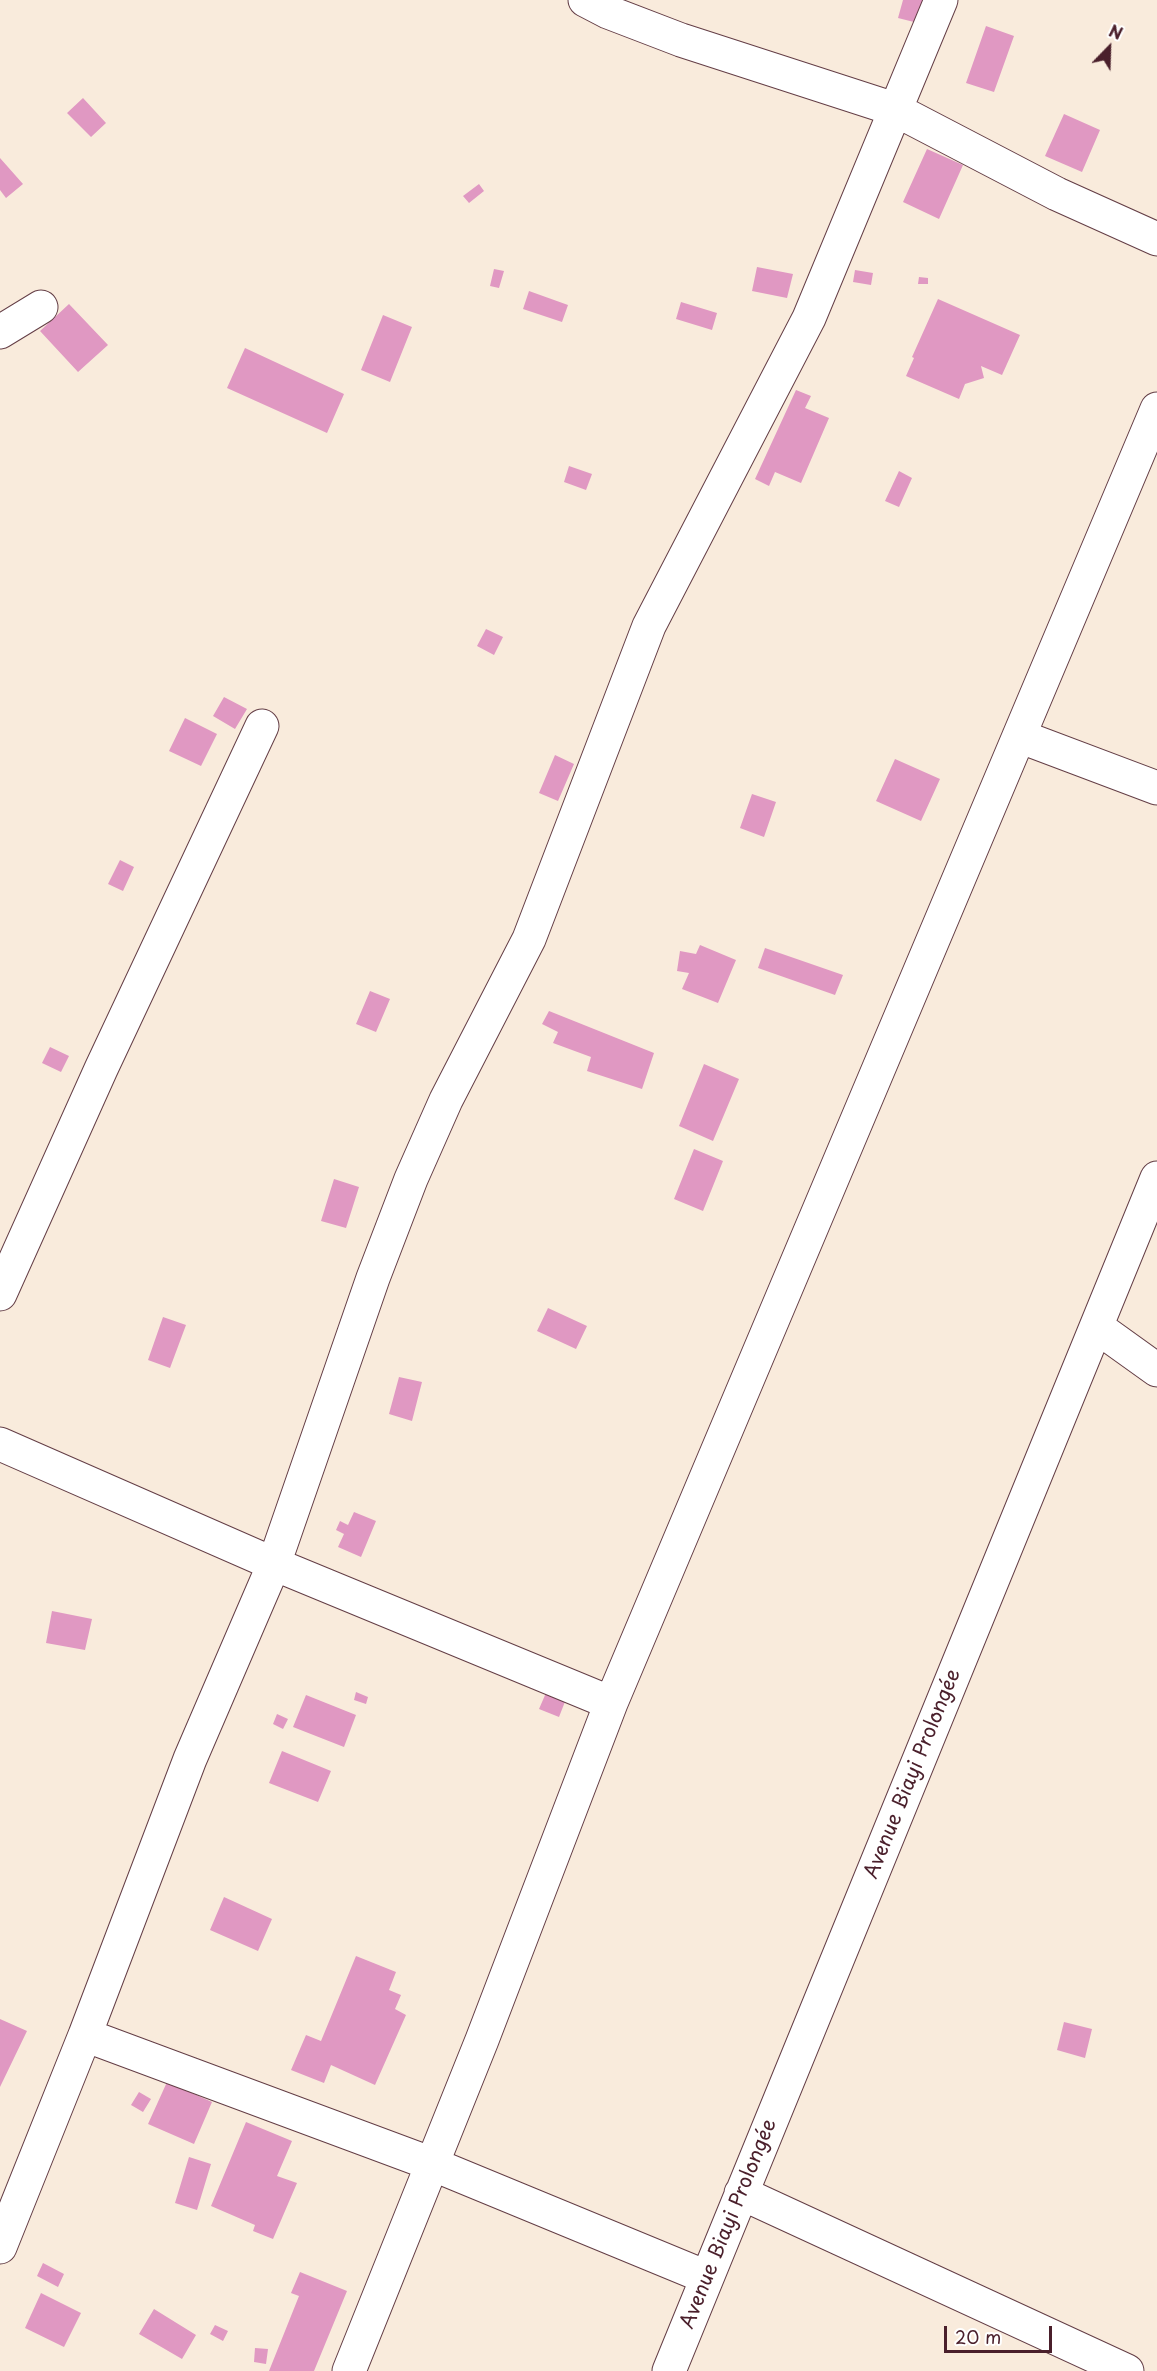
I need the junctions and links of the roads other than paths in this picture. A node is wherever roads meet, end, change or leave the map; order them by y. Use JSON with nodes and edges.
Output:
{"nodes":[{"id":1,"x":585,"y":0,"type":"edge"},
{"id":2,"x":941,"y":0,"type":"edge"},
{"id":3,"x":894,"y":109,"type":"junction"},
{"id":4,"x":1157,"y":239,"type":"edge"},
{"id":5,"x":41,"y":307,"type":"dead end"},
{"id":6,"x":0,"y":332,"type":"edge"},
{"id":7,"x":1157,"y":408,"type":"edge"},
{"id":8,"x":262,"y":726,"type":"dead end"},
{"id":9,"x":1019,"y":736,"type":"junction"},
{"id":10,"x":1157,"y":788,"type":"edge"},
{"id":11,"x":1157,"y":1178,"type":"edge"},
{"id":12,"x":0,"y":1294,"type":"edge"},
{"id":13,"x":1097,"y":1327,"type":"junction"},
{"id":14,"x":1157,"y":1370,"type":"edge"},
{"id":15,"x":0,"y":1444,"type":"edge"},
{"id":16,"x":274,"y":1564,"type":"junction"},
{"id":17,"x":611,"y":1703,"type":"junction"},
{"id":18,"x":85,"y":2035,"type":"junction"},
{"id":19,"x":432,"y":2164,"type":"junction"},
{"id":20,"x":741,"y":2193,"type":"junction"},
{"id":21,"x":0,"y":2247,"type":"edge"},
{"id":22,"x":706,"y":2277,"type":"junction"},
{"id":23,"x":349,"y":2371,"type":"edge"},
{"id":24,"x":669,"y":2371,"type":"edge"},
{"id":25,"x":1127,"y":2371,"type":"edge"}],
"edges":[{"from":1,"to":3,"type":"street"},
{"from":2,"to":3,"type":"street"},
{"from":3,"to":4,"type":"street"},
{"from":3,"to":16,"type":"street"},
{"from":5,"to":6,"type":"street"},
{"from":7,"to":9,"type":"street"},
{"from":8,"to":12,"type":"street"},
{"from":9,"to":10,"type":"street"},
{"from":9,"to":17,"type":"street"},
{"from":11,"to":13,"type":"street","name":"Avenue Biayi Prolongée"},
{"from":13,"to":14,"type":"street"},
{"from":13,"to":20,"type":"street","name":"Avenue Biayi Prolongée"},
{"from":15,"to":16,"type":"street"},
{"from":16,"to":17,"type":"street"},
{"from":16,"to":18,"type":"street"},
{"from":17,"to":19,"type":"street"},
{"from":18,"to":19,"type":"street"},
{"from":18,"to":21,"type":"street"},
{"from":19,"to":22,"type":"street"},
{"from":19,"to":23,"type":"street"},
{"from":20,"to":22,"type":"street","name":"Avenue Biayi Prolongée"},
{"from":20,"to":25,"type":"street"},
{"from":22,"to":24,"type":"street","name":"Avenue Biayi Prolongée"}]}
